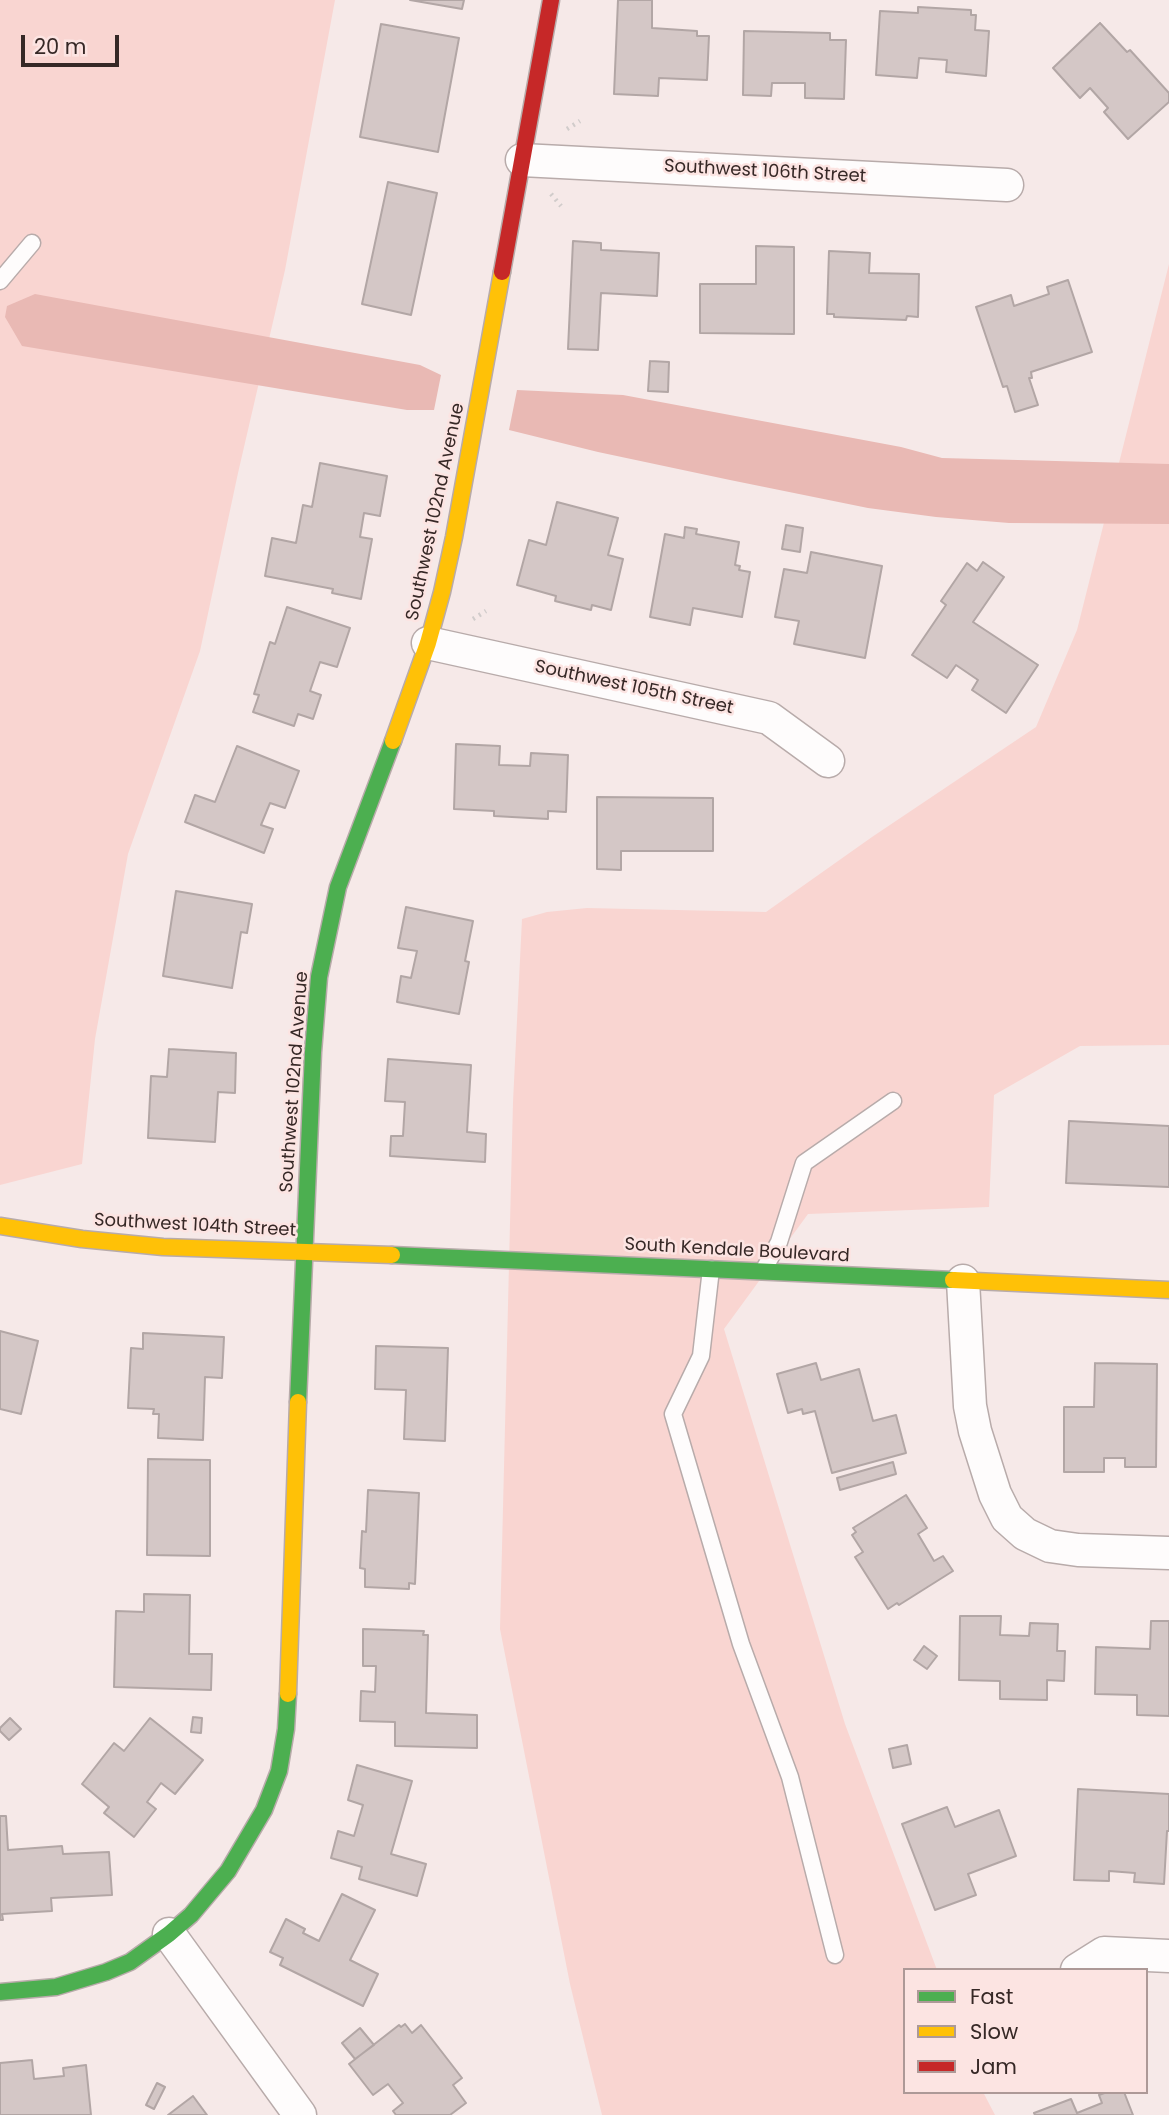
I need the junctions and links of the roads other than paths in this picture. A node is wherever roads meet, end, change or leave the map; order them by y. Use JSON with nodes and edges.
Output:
{"nodes":[{"id":1,"x":551,"y":0,"type":"edge"},
{"id":2,"x":522,"y":160,"type":"junction"},
{"id":3,"x":1007,"y":185,"type":"dead end"},
{"id":4,"x":32,"y":243,"type":"dead end"},
{"id":5,"x":0,"y":281,"type":"edge"},
{"id":6,"x":428,"y":643,"type":"junction"},
{"id":7,"x":828,"y":761,"type":"dead end"},
{"id":8,"x":893,"y":1101,"type":"dead end"},
{"id":9,"x":0,"y":1226,"type":"edge"},
{"id":10,"x":304,"y":1251,"type":"junction"},
{"id":11,"x":711,"y":1269,"type":"junction"},
{"id":12,"x":763,"y":1271,"type":"junction"},
{"id":13,"x":963,"y":1280,"type":"junction"},
{"id":14,"x":1169,"y":1290,"type":"edge"},
{"id":15,"x":1169,"y":1553,"type":"edge"},
{"id":16,"x":169,"y":1934,"type":"junction"},
{"id":17,"x":835,"y":1955,"type":"dead end"},
{"id":18,"x":1169,"y":1956,"type":"edge"},
{"id":19,"x":1080,"y":1968,"type":"edge"},
{"id":20,"x":0,"y":1992,"type":"edge"},
{"id":21,"x":300,"y":2115,"type":"edge"}],
"edges":[{"from":1,"to":2,"type":"street","name":"Southwest 102nd Avenue"},
{"from":2,"to":3,"type":"street","name":"Southwest 106th Street"},
{"from":2,"to":6,"type":"street","name":"Southwest 102nd Avenue"},
{"from":4,"to":5,"type":"lane"},
{"from":6,"to":7,"type":"street","name":"Southwest 105th Street"},
{"from":6,"to":10,"type":"street","name":"Southwest 102nd Avenue"},
{"from":8,"to":12,"type":"lane"},
{"from":9,"to":10,"type":"street","name":"Southwest 104th Street"},
{"from":10,"to":11,"type":"street","name":"South Kendale Boulevard"},
{"from":10,"to":16,"type":"street","name":"Southwest 102nd Avenue"},
{"from":11,"to":12,"type":"street","name":"South Kendale Boulevard"},
{"from":11,"to":17,"type":"lane"},
{"from":12,"to":13,"type":"street","name":"South Kendale Boulevard"},
{"from":13,"to":14,"type":"street","name":"South Kendale Boulevard"},
{"from":13,"to":15,"type":"street"},
{"from":16,"to":20,"type":"street","name":"Southwest 102nd Avenue"},
{"from":16,"to":21,"type":"street"},
{"from":18,"to":19,"type":"street"}]}
